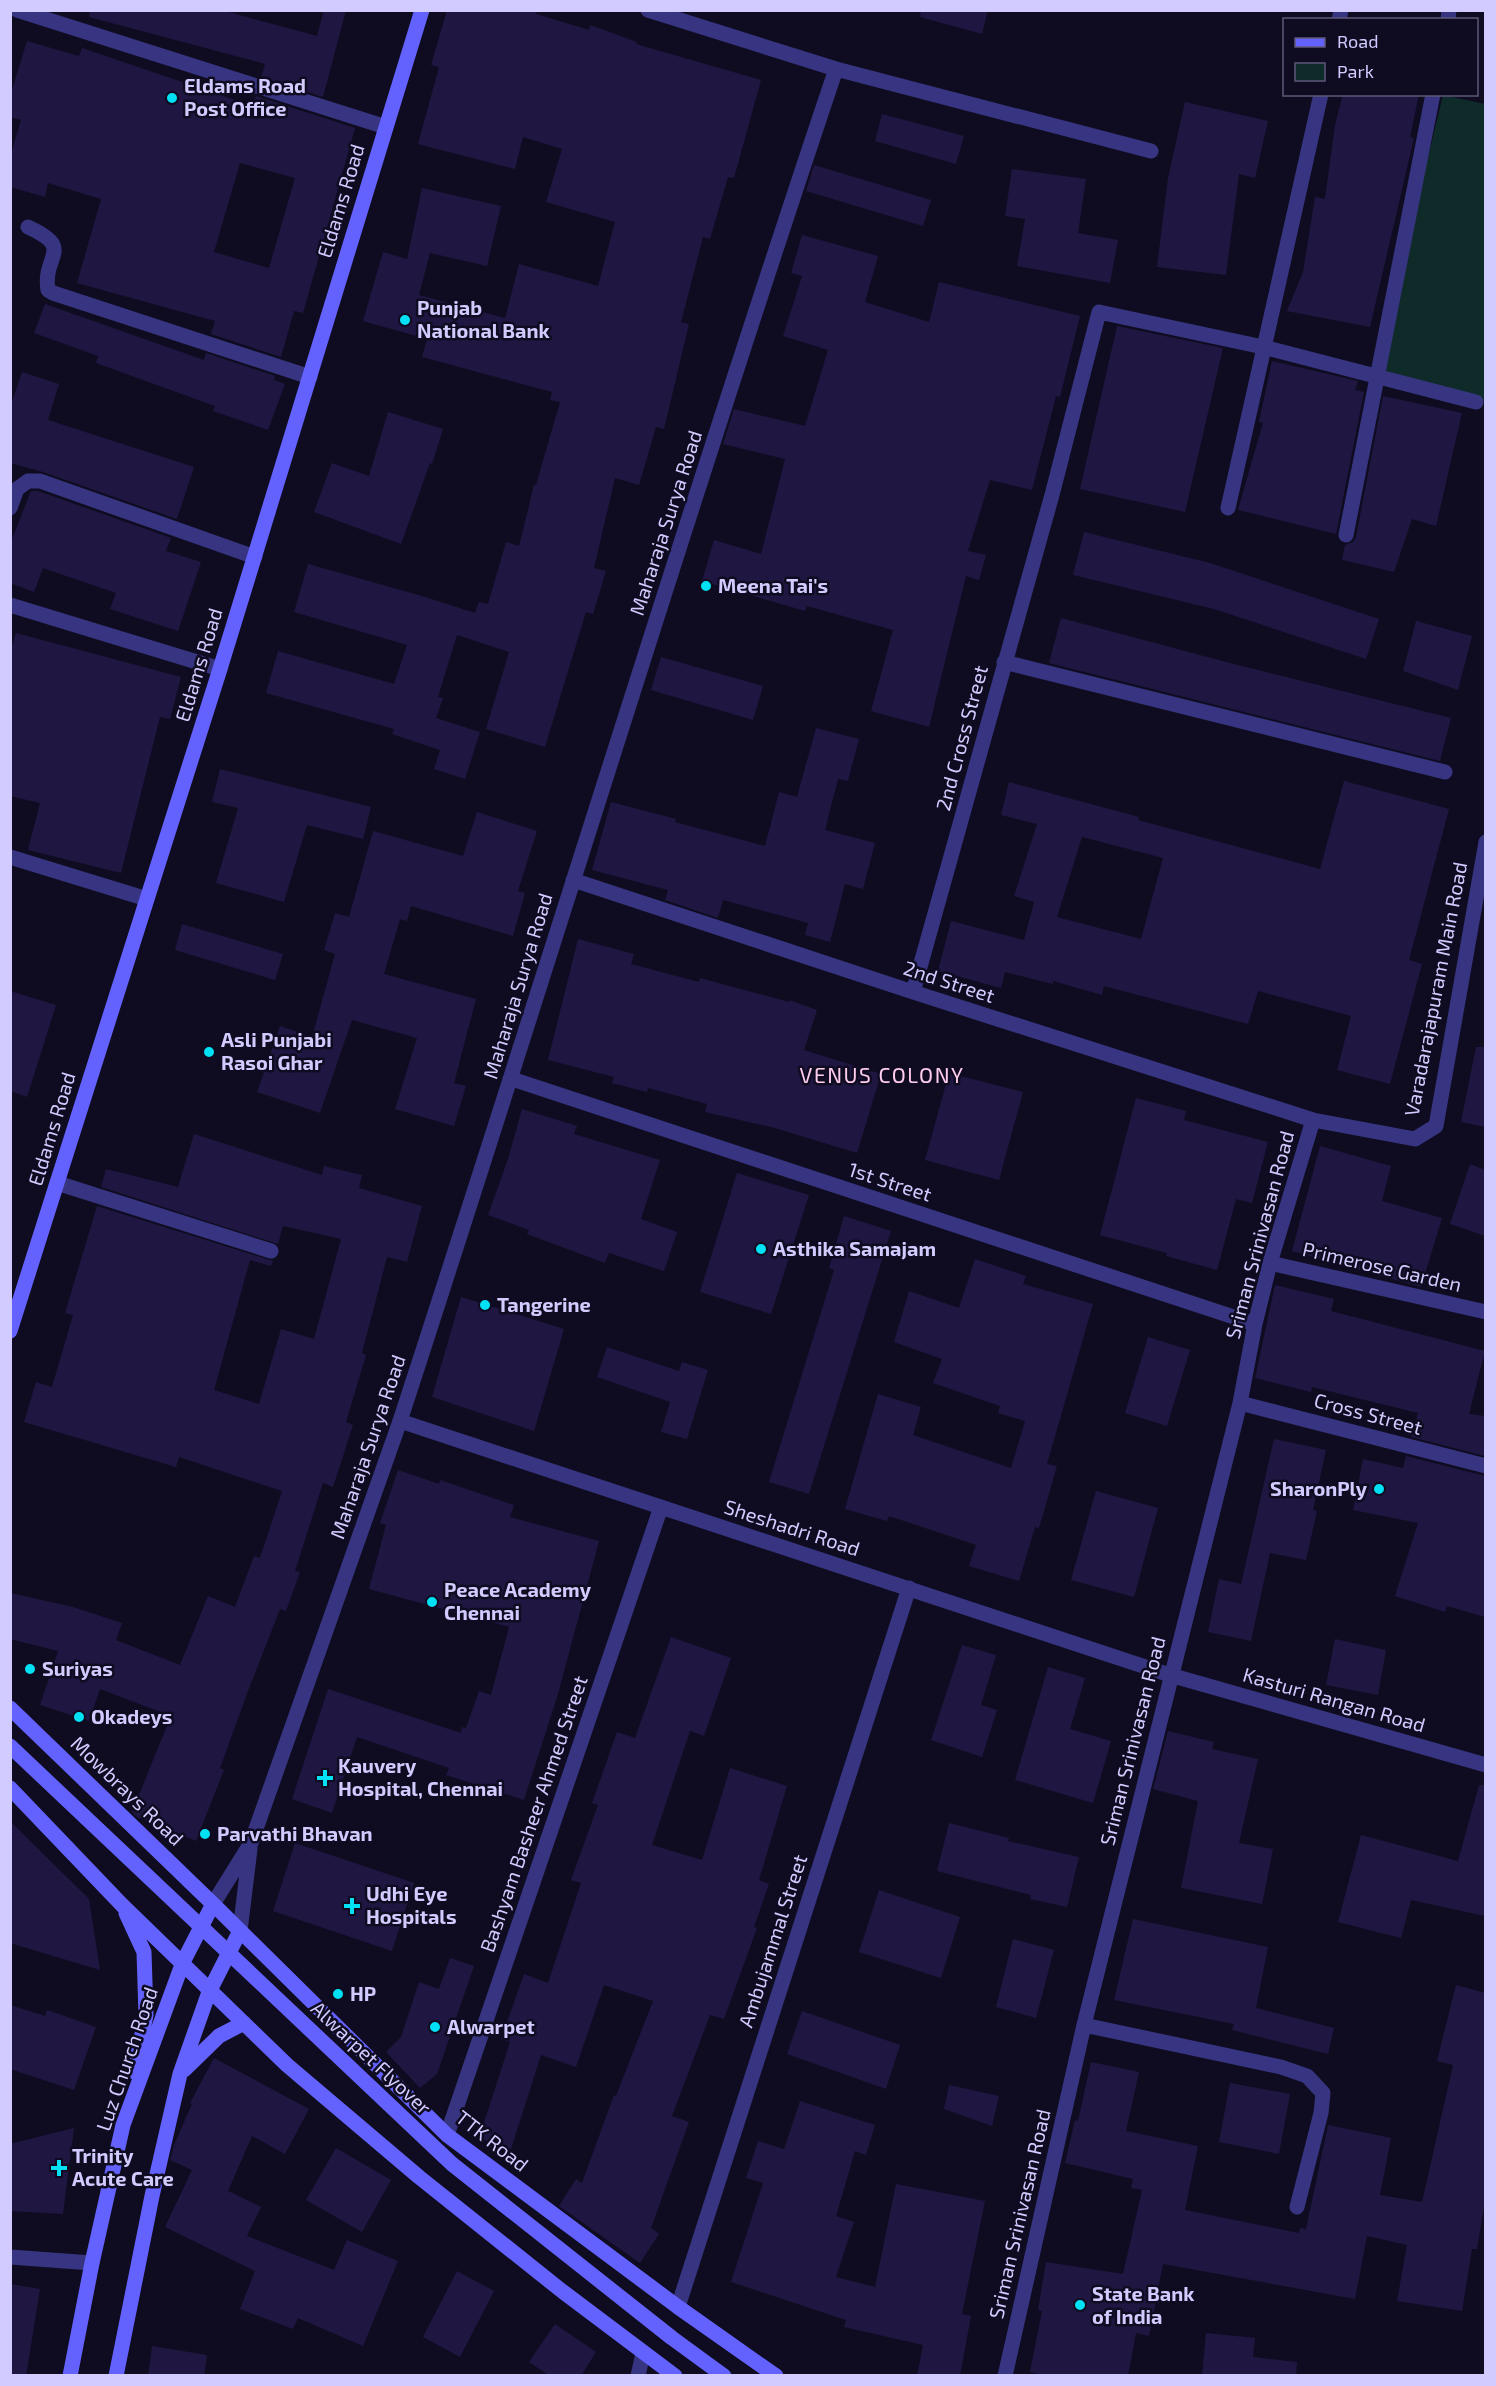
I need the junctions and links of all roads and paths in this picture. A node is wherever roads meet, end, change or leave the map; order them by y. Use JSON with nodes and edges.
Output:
{"nodes":[{"id":1,"x":17,"y":10,"type":"edge"},
{"id":2,"x":422,"y":10,"type":"edge"},
{"id":3,"x":648,"y":10,"type":"edge"},
{"id":4,"x":836,"y":69,"type":"junction"},
{"id":5,"x":1321,"y":96,"type":"edge"},
{"id":6,"x":1433,"y":96,"type":"edge"},
{"id":7,"x":386,"y":127,"type":"junction"},
{"id":8,"x":1151,"y":151,"type":"dead end"},
{"id":9,"x":28,"y":226,"type":"dead end"},
{"id":10,"x":1263,"y":347,"type":"junction"},
{"id":11,"x":310,"y":377,"type":"junction"},
{"id":12,"x":1378,"y":377,"type":"junction"},
{"id":13,"x":1476,"y":402,"type":"dead end"},
{"id":14,"x":10,"y":508,"type":"edge"},
{"id":15,"x":1228,"y":508,"type":"dead end"},
{"id":16,"x":1346,"y":535,"type":"dead end"},
{"id":17,"x":255,"y":557,"type":"junction"},
{"id":18,"x":10,"y":605,"type":"edge"},
{"id":19,"x":1004,"y":662,"type":"junction"},
{"id":20,"x":220,"y":669,"type":"junction"},
{"id":21,"x":1445,"y":772,"type":"dead end"},
{"id":22,"x":1485,"y":842,"type":"edge"},
{"id":23,"x":10,"y":857,"type":"edge"},
{"id":24,"x":573,"y":880,"type":"junction"},
{"id":25,"x":147,"y":899,"type":"junction"},
{"id":26,"x":913,"y":993,"type":"junction"},
{"id":27,"x":512,"y":1079,"type":"junction"},
{"id":28,"x":1313,"y":1120,"type":"junction"},
{"id":29,"x":57,"y":1183,"type":"junction"},
{"id":30,"x":271,"y":1251,"type":"dead end"},
{"id":31,"x":1270,"y":1263,"type":"junction"},
{"id":32,"x":1485,"y":1312,"type":"edge"},
{"id":33,"x":1255,"y":1324,"type":"junction"},
{"id":34,"x":10,"y":1331,"type":"edge"},
{"id":35,"x":1240,"y":1403,"type":"junction"},
{"id":36,"x":400,"y":1421,"type":"junction"},
{"id":37,"x":1485,"y":1466,"type":"edge"},
{"id":38,"x":662,"y":1507,"type":"junction"},
{"id":39,"x":909,"y":1588,"type":"junction"},
{"id":40,"x":1170,"y":1675,"type":"junction"},
{"id":41,"x":10,"y":1708,"type":"edge"},
{"id":42,"x":10,"y":1746,"type":"edge"},
{"id":43,"x":1485,"y":1765,"type":"edge"},
{"id":44,"x":10,"y":1788,"type":"edge"},
{"id":45,"x":251,"y":1843,"type":"junction"},
{"id":46,"x":213,"y":1904,"type":"junction"},
{"id":47,"x":122,"y":1905,"type":"junction"},
{"id":48,"x":240,"y":1931,"type":"junction"},
{"id":49,"x":183,"y":1962,"type":"junction"},
{"id":50,"x":209,"y":1992,"type":"junction"},
{"id":51,"x":244,"y":2023,"type":"junction"},
{"id":52,"x":1084,"y":2025,"type":"junction"},
{"id":53,"x":180,"y":2074,"type":"junction"},
{"id":54,"x":123,"y":2125,"type":"junction"},
{"id":55,"x":447,"y":2135,"type":"junction"},
{"id":56,"x":1297,"y":2207,"type":"dead end"},
{"id":57,"x":10,"y":2257,"type":"edge"},
{"id":58,"x":92,"y":2263,"type":"junction"},
{"id":59,"x":678,"y":2307,"type":"junction"},
{"id":60,"x":643,"y":2354,"type":"junction"},
{"id":61,"x":70,"y":2376,"type":"edge"},
{"id":62,"x":116,"y":2376,"type":"edge"},
{"id":63,"x":638,"y":2376,"type":"edge"},
{"id":64,"x":675,"y":2376,"type":"edge"},
{"id":65,"x":724,"y":2376,"type":"edge"},
{"id":66,"x":776,"y":2376,"type":"edge"},
{"id":67,"x":1005,"y":2376,"type":"edge"}],
"edges":[{"from":1,"to":7,"type":"street"},
{"from":2,"to":7,"type":"main road","name":"Eldams Road"},
{"from":3,"to":4,"type":"street"},
{"from":4,"to":8,"type":"street"},
{"from":4,"to":24,"type":"street","name":"Maharaja Surya Road"},
{"from":5,"to":10,"type":"street"},
{"from":6,"to":12,"type":"street"},
{"from":7,"to":11,"type":"main road","name":"Eldams Road"},
{"from":9,"to":11,"type":"street"},
{"from":10,"to":12,"type":"street"},
{"from":10,"to":15,"type":"street"},
{"from":10,"to":19,"type":"street","name":"2nd Cross Street"},
{"from":11,"to":17,"type":"main road","name":"Eldams Road"},
{"from":12,"to":13,"type":"street"},
{"from":12,"to":16,"type":"street"},
{"from":14,"to":17,"type":"street"},
{"from":17,"to":20,"type":"main road","name":"Eldams Road"},
{"from":18,"to":20,"type":"street"},
{"from":19,"to":21,"type":"street"},
{"from":19,"to":26,"type":"street","name":"2nd Cross Street"},
{"from":20,"to":25,"type":"main road","name":"Eldams Road"},
{"from":22,"to":28,"type":"street","name":"Varadarajapuram Main Road"},
{"from":23,"to":25,"type":"street"},
{"from":24,"to":26,"type":"street","name":"2nd Street"},
{"from":24,"to":27,"type":"street","name":"Maharaja Surya Road"},
{"from":25,"to":29,"type":"main road","name":"Eldams Road"},
{"from":26,"to":28,"type":"street","name":"2nd Street"},
{"from":27,"to":33,"type":"street","name":"1st Street"},
{"from":27,"to":36,"type":"street","name":"Maharaja Surya Road"},
{"from":28,"to":31,"type":"street","name":"Sriman Srinivasan Road"},
{"from":29,"to":30,"type":"street"},
{"from":29,"to":34,"type":"main road","name":"Eldams Road"},
{"from":31,"to":32,"type":"street","name":"Primerose Garden"},
{"from":31,"to":33,"type":"street","name":"Sriman Srinivasan Road"},
{"from":33,"to":35,"type":"street","name":"Sriman Srinivasan Road"},
{"from":35,"to":37,"type":"street","name":"Cross Street"},
{"from":35,"to":40,"type":"street","name":"Sriman Srinivasan Road"},
{"from":36,"to":38,"type":"street","name":"Sheshadri Road"},
{"from":36,"to":45,"type":"street","name":"Maharaja Surya Road"},
{"from":38,"to":39,"type":"street","name":"Sheshadri Road"},
{"from":38,"to":55,"type":"street","name":"Bashyam Basheer Ahmed Street"},
{"from":39,"to":40,"type":"street","name":"Sheshadri Road"},
{"from":39,"to":59,"type":"street","name":"Ambujammal Street"},
{"from":40,"to":43,"type":"street","name":"Kasturi Rangan Road"},
{"from":40,"to":52,"type":"street","name":"Sriman Srinivasan Road"},
{"from":41,"to":46,"type":"main road","name":"Mowbrays Road"},
{"from":42,"to":65,"type":"main road","name":"Alwarpet Flyover","bridge":true},
{"from":44,"to":47,"type":"main road"},
{"from":45,"to":46,"type":"street","name":"Maharaja Surya Road"},
{"from":45,"to":48,"type":"street"},
{"from":46,"to":48,"type":"main road","name":"TTK Road"},
{"from":46,"to":49,"type":"main road","name":"Luz Church Road"},
{"from":47,"to":49,"type":"main road"},
{"from":47,"to":54,"type":"main road"},
{"from":48,"to":50,"type":"main road"},
{"from":48,"to":55,"type":"main road","name":"TTK Road"},
{"from":49,"to":50,"type":"main road"},
{"from":49,"to":54,"type":"main road","name":"Luz Church Road"},
{"from":50,"to":51,"type":"main road"},
{"from":50,"to":53,"type":"main road"},
{"from":51,"to":53,"type":"main road"},
{"from":51,"to":60,"type":"main road"},
{"from":52,"to":56,"type":"street"},
{"from":52,"to":67,"type":"street","name":"Sriman Srinivasan Road"},
{"from":53,"to":62,"type":"main road"},
{"from":54,"to":58,"type":"main road","name":"Luz Church Road"},
{"from":55,"to":59,"type":"main road","name":"TTK Road"},
{"from":57,"to":58,"type":"street"},
{"from":58,"to":61,"type":"main road","name":"Luz Church Road"},
{"from":59,"to":66,"type":"main road","name":"TTK Road"},
{"from":60,"to":63,"type":"street"},
{"from":60,"to":64,"type":"main road"}]}
